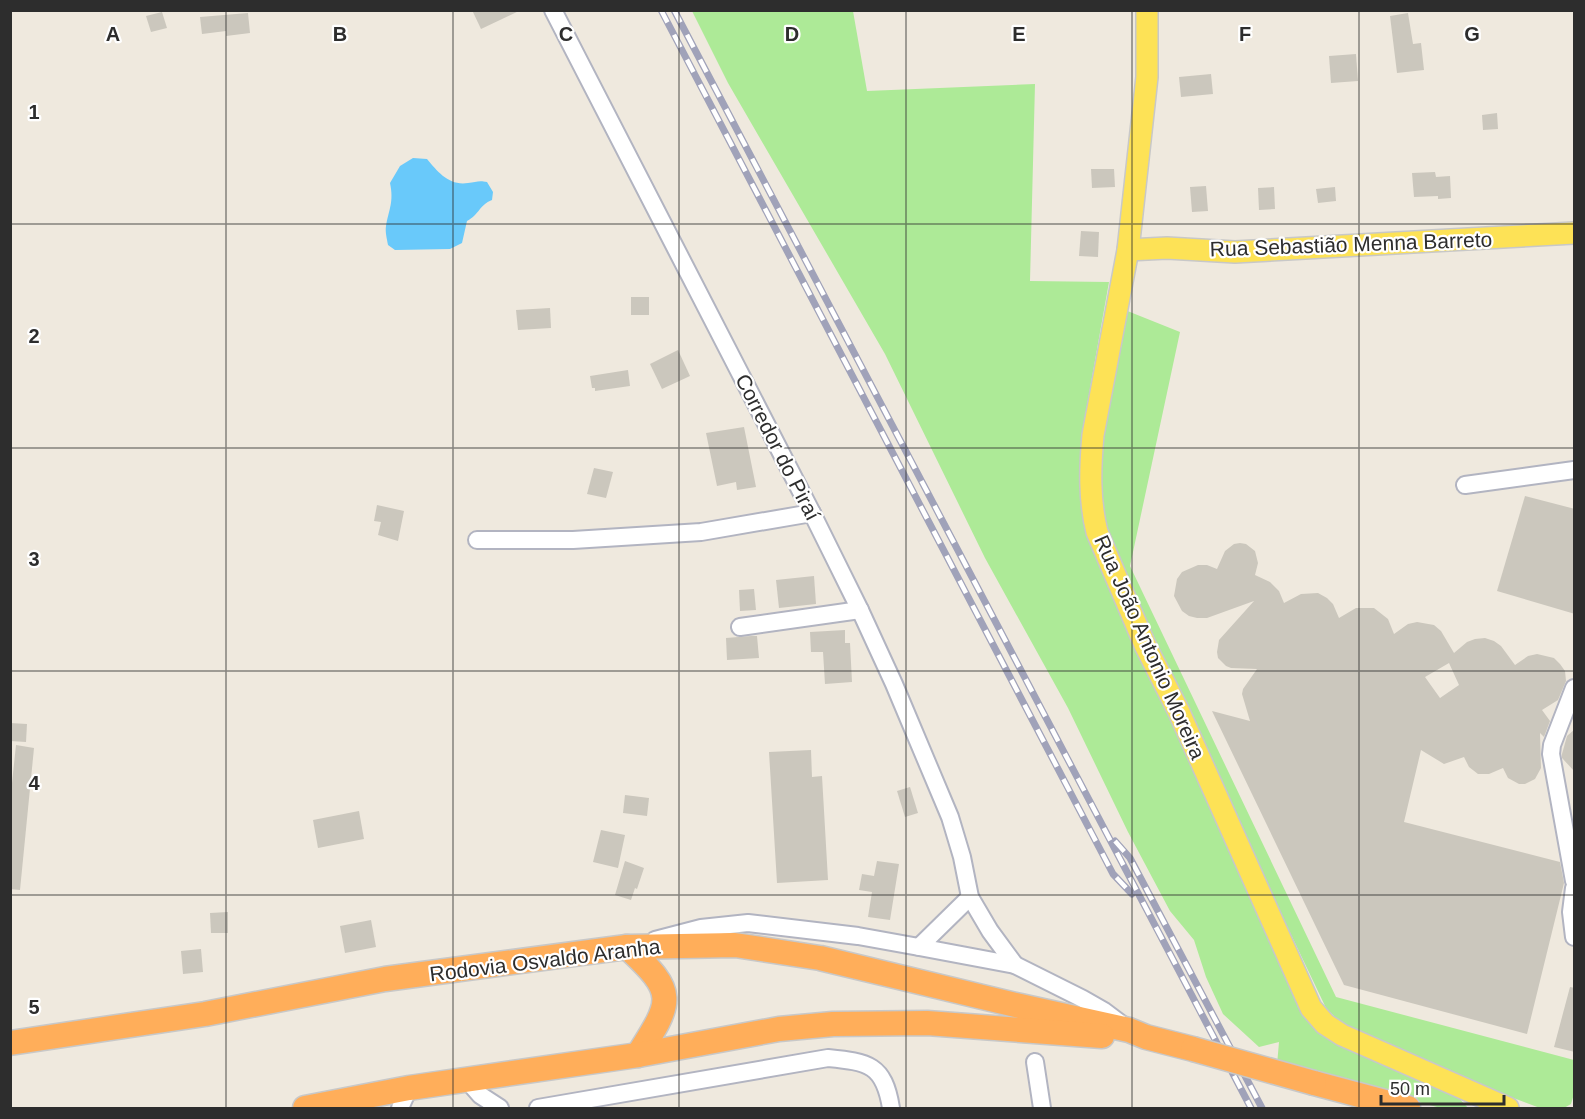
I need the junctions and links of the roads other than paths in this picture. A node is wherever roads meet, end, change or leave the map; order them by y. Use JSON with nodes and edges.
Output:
{"nodes":[{"id":1,"x":553,"y":10,"type":"edge"},
{"id":2,"x":1147,"y":10,"type":"edge"},
{"id":3,"x":1575,"y":233,"type":"edge"},
{"id":4,"x":1128,"y":250,"type":"junction"},
{"id":5,"x":1575,"y":470,"type":"edge"},
{"id":6,"x":1464,"y":485,"type":"dead end"},
{"id":7,"x":812,"y":513,"type":"junction"},
{"id":8,"x":477,"y":540,"type":"dead end"},
{"id":9,"x":860,"y":610,"type":"junction"},
{"id":10,"x":740,"y":627,"type":"dead end"},
{"id":11,"x":1575,"y":688,"type":"edge"},
{"id":12,"x":1575,"y":882,"type":"edge"},
{"id":13,"x":1575,"y":888,"type":"edge"},
{"id":14,"x":970,"y":897,"type":"junction"},
{"id":15,"x":1575,"y":937,"type":"edge"},
{"id":16,"x":627,"y":946,"type":"junction"},
{"id":17,"x":919,"y":947,"type":"junction"},
{"id":18,"x":1015,"y":965,"type":"junction"},
{"id":19,"x":1138,"y":1033,"type":"junction"},
{"id":20,"x":10,"y":1043,"type":"edge"},
{"id":21,"x":638,"y":1055,"type":"junction"},
{"id":22,"x":1035,"y":1062,"type":"dead end"},
{"id":23,"x":466,"y":1079,"type":"junction"},
{"id":24,"x":405,"y":1098,"type":"edge"},
{"id":25,"x":1497,"y":1106,"type":"edge"},
{"id":26,"x":304,"y":1108,"type":"edge"},
{"id":27,"x":500,"y":1108,"type":"edge"},
{"id":28,"x":538,"y":1108,"type":"edge"},
{"id":29,"x":891,"y":1108,"type":"edge"},
{"id":30,"x":1042,"y":1108,"type":"edge"},
{"id":31,"x":1408,"y":1108,"type":"edge"}],
"edges":[{"from":1,"to":7,"type":"street","name":"Corredor do Piraí"},
{"from":2,"to":4,"type":"main road","name":"Rua João Antonio Moreira"},
{"from":3,"to":4,"type":"main road","name":"Rua Sebastião Menna Barreto"},
{"from":4,"to":25,"type":"main road","name":"Rua João Antonio Moreira"},
{"from":5,"to":6,"type":"street"},
{"from":7,"to":8,"type":"street"},
{"from":7,"to":9,"type":"street","name":"Corredor do Piraí"},
{"from":9,"to":10,"type":"street"},
{"from":9,"to":14,"type":"street","name":"Corredor do Piraí"},
{"from":11,"to":12,"type":"street"},
{"from":13,"to":15,"type":"street"},
{"from":14,"to":17,"type":"street"},
{"from":14,"to":18,"type":"street","name":"Corredor do Piraí"},
{"from":16,"to":17,"type":"street"},
{"from":16,"to":19,"type":"highway","name":"Rodovia Osvaldo Aranha"},
{"from":16,"to":20,"type":"highway","name":"Rodovia Osvaldo Aranha"},
{"from":16,"to":21,"type":"highway"},
{"from":17,"to":18,"type":"street"},
{"from":18,"to":19,"type":"street"},
{"from":19,"to":21,"type":"highway","name":"Rodovia Osvaldo Aranha"},
{"from":19,"to":31,"type":"highway","name":"Rodovia Osvaldo Aranha","bridge":true},
{"from":21,"to":23,"type":"highway","name":"Rodovia Osvaldo Aranha"},
{"from":22,"to":30,"type":"street"},
{"from":23,"to":24,"type":"highway","name":"Rodovia Osvaldo Aranha"},
{"from":23,"to":27,"type":"street"},
{"from":24,"to":26,"type":"highway","name":"Rodovia Osvaldo Aranha"},
{"from":28,"to":29,"type":"street"}]}
